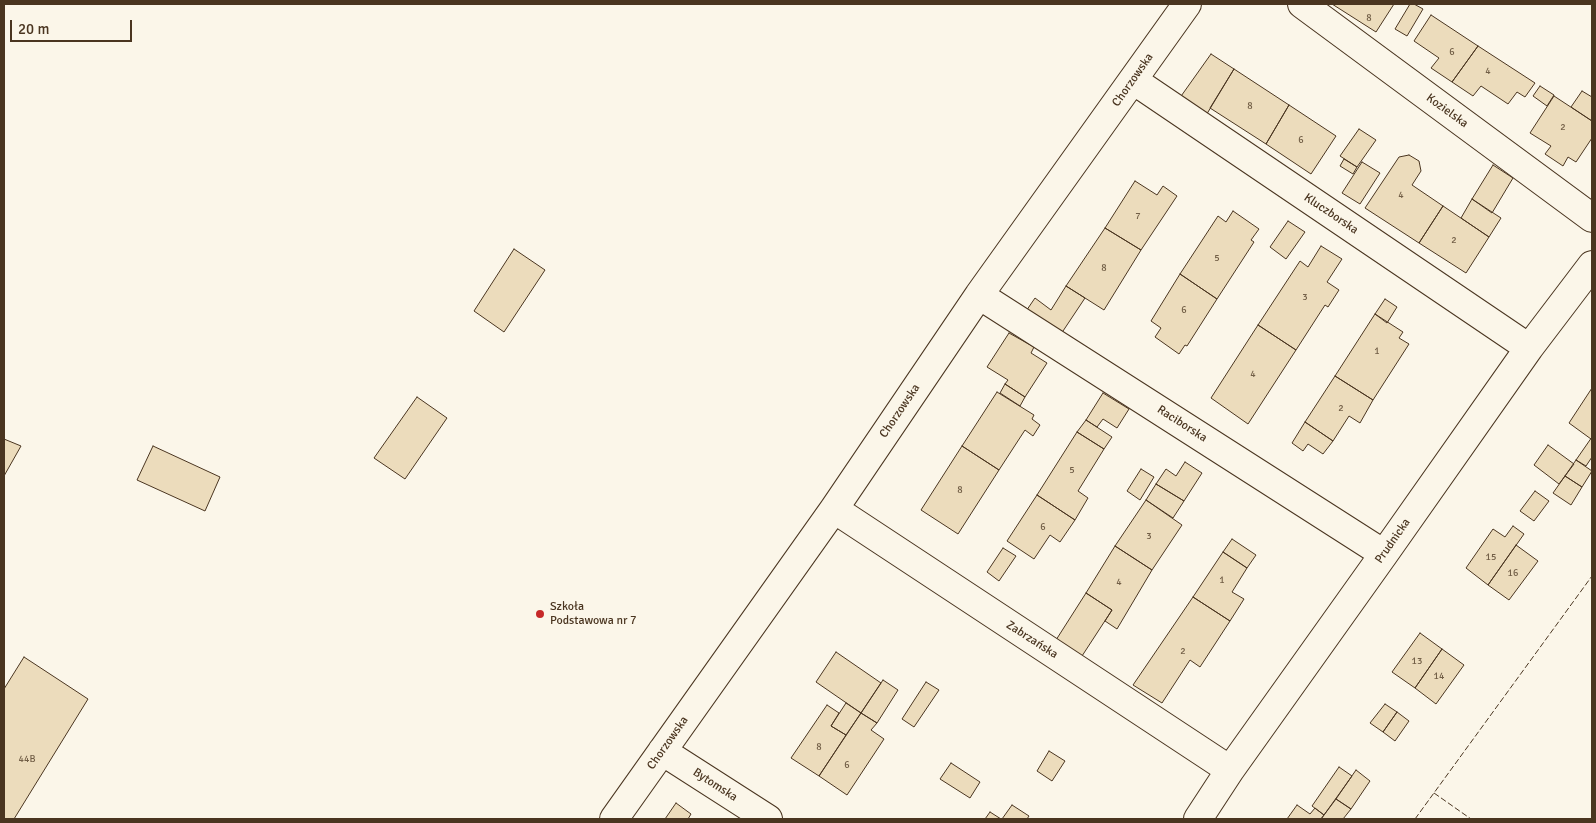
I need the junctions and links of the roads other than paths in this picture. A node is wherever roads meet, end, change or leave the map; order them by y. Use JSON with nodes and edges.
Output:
{"nodes":[{"id":1,"x":1187,"y":4,"type":"edge"},
{"id":2,"x":1302,"y":4,"type":"edge"},
{"id":3,"x":1133,"y":80,"type":"junction"},
{"id":4,"x":1592,"y":218,"type":"edge"},
{"id":5,"x":1592,"y":266,"type":"edge"},
{"id":6,"x":979,"y":294,"type":"junction"},
{"id":7,"x":1529,"y":348,"type":"junction"},
{"id":8,"x":834,"y":509,"type":"junction"},
{"id":9,"x":1384,"y":554,"type":"junction"},
{"id":10,"x":662,"y":751,"type":"junction"},
{"id":11,"x":1230,"y":770,"type":"junction"},
{"id":12,"x":614,"y":819,"type":"edge"},
{"id":13,"x":768,"y":819,"type":"edge"},
{"id":14,"x":1198,"y":819,"type":"edge"}],
"edges":[{"from":1,"to":3,"type":"street","name":"Chorzowska"},
{"from":2,"to":4,"type":"street","name":"Kozielska"},
{"from":3,"to":6,"type":"street","name":"Chorzowska"},
{"from":3,"to":7,"type":"street","name":"Kluczborska"},
{"from":5,"to":7,"type":"street","name":"Prudnicka"},
{"from":6,"to":8,"type":"street","name":"Chorzowska"},
{"from":6,"to":9,"type":"street","name":"Raciborska"},
{"from":7,"to":9,"type":"street","name":"Prudnicka"},
{"from":8,"to":10,"type":"street","name":"Chorzowska"},
{"from":8,"to":11,"type":"street","name":"Zabrzańska"},
{"from":9,"to":11,"type":"street","name":"Prudnicka"},
{"from":10,"to":12,"type":"street","name":"Chorzowska"},
{"from":10,"to":13,"type":"street","name":"Bytomska"},
{"from":11,"to":14,"type":"street","name":"Prudnicka"}]}
